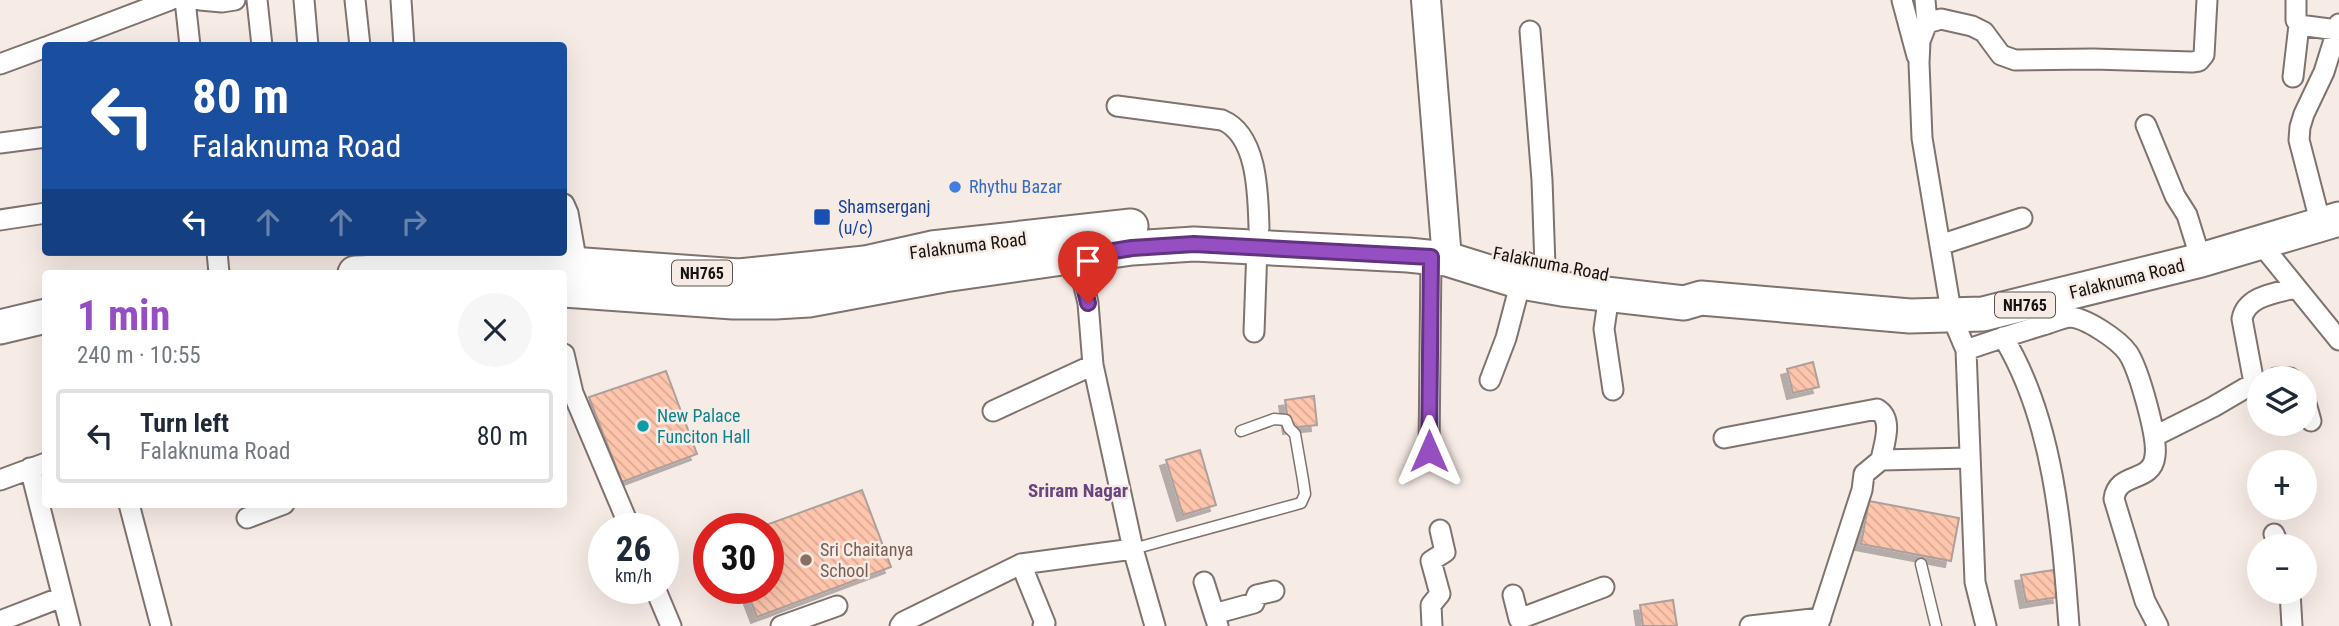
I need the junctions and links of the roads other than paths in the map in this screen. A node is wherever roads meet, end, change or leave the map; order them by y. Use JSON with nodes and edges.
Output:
{"nodes":[{"id":1,"x":170,"y":0,"type":"edge"},
{"id":2,"x":185,"y":0,"type":"edge"},
{"id":3,"x":200,"y":0,"type":"edge"},
{"id":4,"x":257,"y":0,"type":"edge"},
{"id":5,"x":304,"y":0,"type":"edge"},
{"id":6,"x":355,"y":0,"type":"edge"},
{"id":7,"x":401,"y":0,"type":"edge"},
{"id":8,"x":1426,"y":0,"type":"edge"},
{"id":9,"x":1902,"y":0,"type":"edge"},
{"id":10,"x":1925,"y":0,"type":"edge"},
{"id":11,"x":2207,"y":0,"type":"edge"},
{"id":12,"x":2296,"y":0,"type":"edge"},
{"id":13,"x":226,"y":1,"type":"edge"},
{"id":14,"x":1938,"y":14,"type":"edge"},
{"id":15,"x":2299,"y":25,"type":"junction"},
{"id":16,"x":2338,"y":27,"type":"edge"},
{"id":17,"x":1530,"y":31,"type":"dead end"},
{"id":18,"x":58,"y":42,"type":"edge"},
{"id":19,"x":190,"y":42,"type":"edge"},
{"id":20,"x":262,"y":42,"type":"edge"},
{"id":21,"x":308,"y":42,"type":"edge"},
{"id":22,"x":360,"y":42,"type":"edge"},
{"id":23,"x":404,"y":42,"type":"edge"},
{"id":24,"x":42,"y":48,"type":"edge"},
{"id":25,"x":1919,"y":63,"type":"junction"},
{"id":26,"x":0,"y":64,"type":"edge"},
{"id":27,"x":2293,"y":77,"type":"dead end"},
{"id":28,"x":1116,"y":106,"type":"dead end"},
{"id":29,"x":2146,"y":125,"type":"dead end"},
{"id":30,"x":42,"y":137,"type":"edge"},
{"id":31,"x":0,"y":143,"type":"edge"},
{"id":32,"x":567,"y":211,"type":"edge"},
{"id":33,"x":42,"y":214,"type":"edge"},
{"id":34,"x":2022,"y":218,"type":"dead end"},
{"id":35,"x":0,"y":220,"type":"edge"},
{"id":36,"x":2330,"y":222,"type":"edge"},
{"id":37,"x":1258,"y":237,"type":"junction"},
{"id":38,"x":2261,"y":244,"type":"junction"},
{"id":39,"x":1078,"y":245,"type":"junction"},
{"id":40,"x":1940,"y":245,"type":"junction"},
{"id":41,"x":1441,"y":252,"type":"junction"},
{"id":42,"x":2201,"y":260,"type":"junction"},
{"id":43,"x":528,"y":262,"type":"edge"},
{"id":44,"x":457,"y":264,"type":"edge"},
{"id":45,"x":389,"y":270,"type":"edge"},
{"id":46,"x":550,"y":270,"type":"edge"},
{"id":47,"x":1530,"y":270,"type":"junction"},
{"id":48,"x":570,"y":277,"type":"edge"},
{"id":49,"x":2295,"y":288,"type":"junction"},
{"id":50,"x":1609,"y":295,"type":"junction"},
{"id":51,"x":1701,"y":298,"type":"junction"},
{"id":52,"x":42,"y":299,"type":"edge"},
{"id":53,"x":0,"y":308,"type":"edge"},
{"id":54,"x":42,"y":317,"type":"edge"},
{"id":55,"x":1952,"y":317,"type":"junction"},
{"id":56,"x":0,"y":327,"type":"edge"},
{"id":57,"x":1254,"y":332,"type":"dead end"},
{"id":58,"x":2003,"y":337,"type":"junction"},
{"id":59,"x":2339,"y":340,"type":"edge"},
{"id":60,"x":1966,"y":350,"type":"junction"},
{"id":61,"x":1093,"y":365,"type":"junction"},
{"id":62,"x":2252,"y":366,"type":"edge"},
{"id":63,"x":1490,"y":380,"type":"dead end"},
{"id":64,"x":2247,"y":387,"type":"edge"},
{"id":65,"x":1613,"y":390,"type":"dead end"},
{"id":66,"x":568,"y":395,"type":"edge"},
{"id":67,"x":993,"y":411,"type":"dead end"},
{"id":68,"x":1241,"y":431,"type":"dead end"},
{"id":69,"x":2155,"y":436,"type":"junction"},
{"id":70,"x":1724,"y":438,"type":"dead end"},
{"id":71,"x":1429,"y":451,"type":"dead end"},
{"id":72,"x":1969,"y":458,"type":"junction"},
{"id":73,"x":1881,"y":460,"type":"junction"},
{"id":74,"x":38,"y":465,"type":"edge"},
{"id":75,"x":0,"y":480,"type":"edge"},
{"id":76,"x":42,"y":487,"type":"edge"},
{"id":77,"x":46,"y":508,"type":"edge"},
{"id":78,"x":130,"y":508,"type":"edge"},
{"id":79,"x":273,"y":508,"type":"edge"},
{"id":80,"x":623,"y":513,"type":"edge"},
{"id":81,"x":247,"y":518,"type":"dead end"},
{"id":82,"x":1440,"y":530,"type":"dead end"},
{"id":83,"x":1133,"y":549,"type":"junction"},
{"id":84,"x":1021,"y":564,"type":"junction"},
{"id":85,"x":1921,"y":564,"type":"dead end"},
{"id":86,"x":1204,"y":582,"type":"dead end"},
{"id":87,"x":1604,"y":587,"type":"dead end"},
{"id":88,"x":1274,"y":591,"type":"dead end"},
{"id":89,"x":1513,"y":595,"type":"dead end"},
{"id":90,"x":62,"y":597,"type":"junction"},
{"id":91,"x":662,"y":604,"type":"edge"},
{"id":92,"x":2291,"y":604,"type":"edge"},
{"id":93,"x":837,"y":606,"type":"dead end"},
{"id":94,"x":1216,"y":620,"type":"edge"},
{"id":95,"x":0,"y":621,"type":"edge"},
{"id":96,"x":1519,"y":622,"type":"edge"},
{"id":97,"x":1819,"y":622,"type":"edge"},
{"id":98,"x":70,"y":626,"type":"edge"},
{"id":99,"x":161,"y":626,"type":"edge"},
{"id":100,"x":671,"y":626,"type":"edge"},
{"id":101,"x":781,"y":626,"type":"edge"},
{"id":102,"x":900,"y":626,"type":"edge"},
{"id":103,"x":1042,"y":626,"type":"edge"},
{"id":104,"x":1155,"y":626,"type":"edge"},
{"id":105,"x":1432,"y":626,"type":"edge"},
{"id":106,"x":1750,"y":626,"type":"edge"},
{"id":107,"x":1936,"y":626,"type":"edge"},
{"id":108,"x":1986,"y":626,"type":"edge"},
{"id":109,"x":2069,"y":626,"type":"edge"},
{"id":110,"x":2158,"y":626,"type":"edge"},
{"id":111,"x":2292,"y":626,"type":"edge"}],
"edges":[{"from":1,"to":18,"type":"street"},
{"from":2,"to":19,"type":"street"},
{"from":3,"to":13,"type":"street"},
{"from":4,"to":20,"type":"street"},
{"from":5,"to":21,"type":"street"},
{"from":6,"to":22,"type":"street"},
{"from":7,"to":23,"type":"street"},
{"from":8,"to":41,"type":"main road"},
{"from":9,"to":25,"type":"street"},
{"from":10,"to":14,"type":"street"},
{"from":11,"to":14,"type":"street"},
{"from":12,"to":15,"type":"street"},
{"from":14,"to":25,"type":"street"},
{"from":15,"to":16,"type":"street"},
{"from":15,"to":27,"type":"street"},
{"from":16,"to":36,"type":"street"},
{"from":17,"to":47,"type":"street"},
{"from":24,"to":26,"type":"street"},
{"from":25,"to":40,"type":"street"},
{"from":28,"to":37,"type":"street"},
{"from":29,"to":42,"type":"street"},
{"from":30,"to":31,"type":"street"},
{"from":32,"to":48,"type":"street"},
{"from":33,"to":35,"type":"street"},
{"from":34,"to":40,"type":"street"},
{"from":36,"to":38,"type":"highway","name":"Falaknuma Road","number":"NH765"},
{"from":37,"to":39,"type":"highway","name":"Falaknuma Road","number":"NH765"},
{"from":37,"to":41,"type":"highway","name":"Falaknuma Road","number":"NH765"},
{"from":37,"to":57,"type":"street"},
{"from":38,"to":42,"type":"highway","name":"Falaknuma Road","number":"NH765"},
{"from":38,"to":49,"type":"street"},
{"from":39,"to":48,"type":"highway","name":"Falaknuma Road","number":"NH765"},
{"from":39,"to":61,"type":"street"},
{"from":40,"to":55,"type":"street"},
{"from":41,"to":47,"type":"highway","name":"Falaknuma Road","number":"NH765"},
{"from":41,"to":71,"type":"street"},
{"from":42,"to":55,"type":"highway","name":"Falaknuma Road","number":"NH765"},
{"from":43,"to":44,"type":"highway","name":"Falaknuma Road","number":"NH765"},
{"from":43,"to":46,"type":"highway","name":"Falaknuma Road","number":"NH765"},
{"from":44,"to":45,"type":"highway","name":"Falaknuma Road","number":"NH765"},
{"from":47,"to":50,"type":"highway","name":"Falaknuma Road","number":"NH765"},
{"from":47,"to":51,"type":"highway","name":"Falaknuma Road","number":"NH765"},
{"from":47,"to":63,"type":"street"},
{"from":49,"to":59,"type":"street"},
{"from":49,"to":62,"type":"street"},
{"from":50,"to":51,"type":"highway","name":"Falaknuma Road","number":"NH765"},
{"from":50,"to":65,"type":"street"},
{"from":51,"to":55,"type":"highway","name":"Falaknuma Road","number":"NH765"},
{"from":52,"to":53,"type":"highway"},
{"from":54,"to":56,"type":"highway"},
{"from":55,"to":60,"type":"street"},
{"from":58,"to":60,"type":"street"},
{"from":58,"to":69,"type":"street"},
{"from":58,"to":109,"type":"street"},
{"from":60,"to":72,"type":"street"},
{"from":61,"to":67,"type":"street"},
{"from":61,"to":83,"type":"street"},
{"from":64,"to":69,"type":"street"},
{"from":66,"to":80,"type":"street"},
{"from":68,"to":83,"type":"lane"},
{"from":69,"to":110,"type":"street"},
{"from":70,"to":73,"type":"street"},
{"from":72,"to":73,"type":"street"},
{"from":72,"to":108,"type":"street"},
{"from":73,"to":97,"type":"street"},
{"from":74,"to":75,"type":"street"},
{"from":74,"to":76,"type":"street"},
{"from":77,"to":90,"type":"street"},
{"from":78,"to":99,"type":"street"},
{"from":79,"to":81,"type":"street"},
{"from":82,"to":105,"type":"street"},
{"from":83,"to":84,"type":"street"},
{"from":83,"to":104,"type":"street"},
{"from":84,"to":102,"type":"street"},
{"from":84,"to":103,"type":"street"},
{"from":85,"to":107,"type":"lane"},
{"from":86,"to":94,"type":"street"},
{"from":87,"to":96,"type":"street"},
{"from":88,"to":94,"type":"street"},
{"from":89,"to":96,"type":"street"},
{"from":90,"to":95,"type":"street"},
{"from":90,"to":98,"type":"street"},
{"from":91,"to":100,"type":"street"},
{"from":92,"to":111,"type":"street"},
{"from":93,"to":101,"type":"street"},
{"from":97,"to":106,"type":"street"}]}
